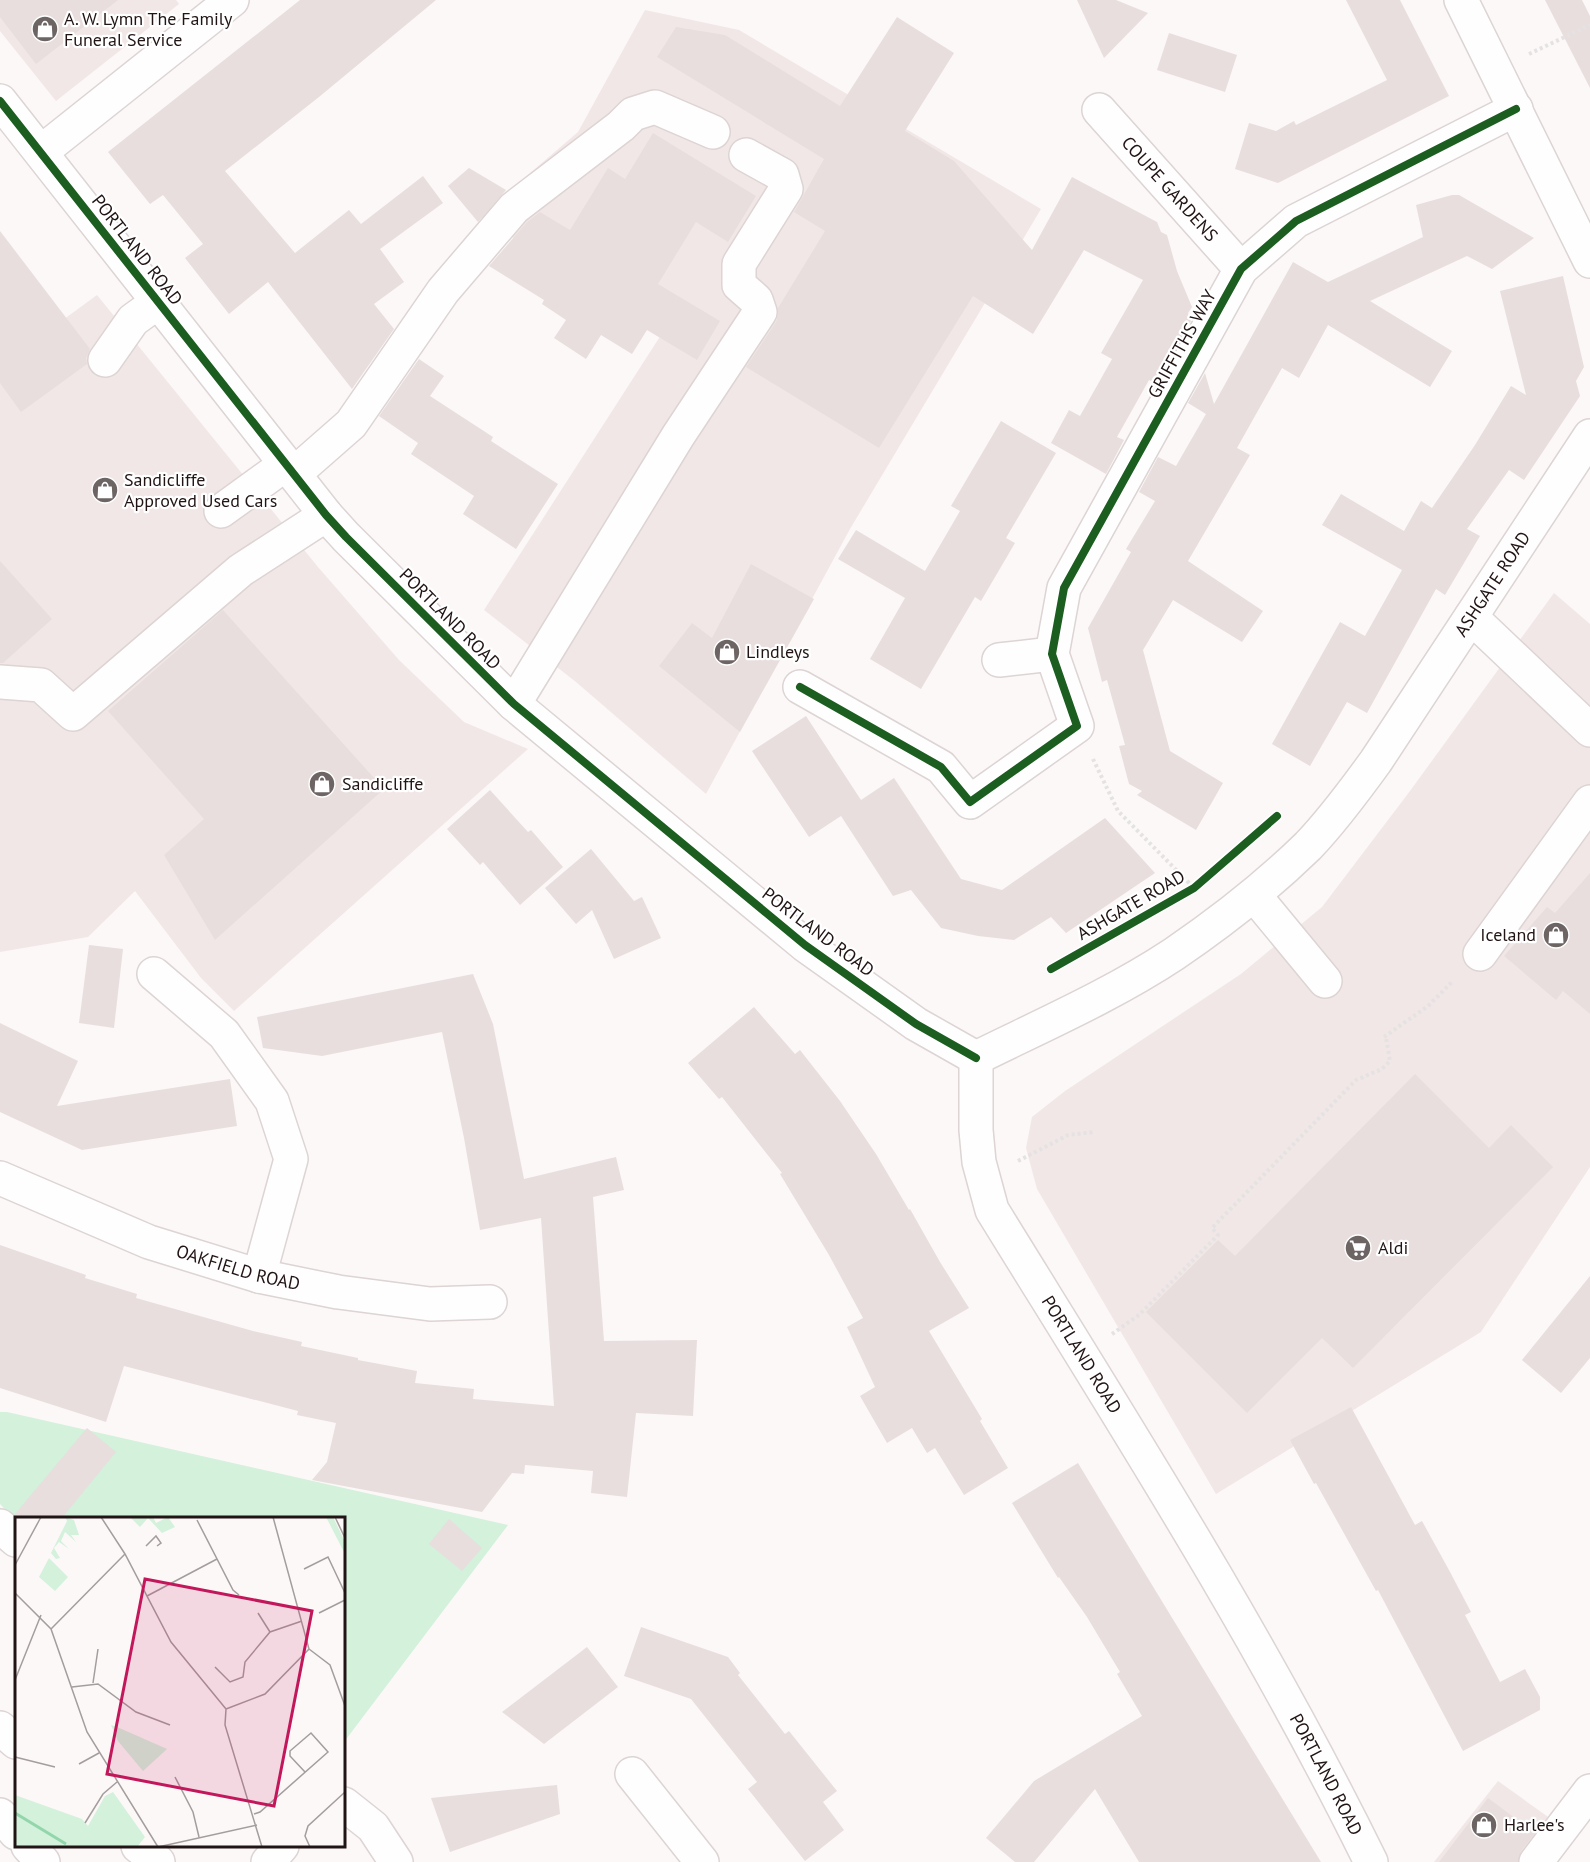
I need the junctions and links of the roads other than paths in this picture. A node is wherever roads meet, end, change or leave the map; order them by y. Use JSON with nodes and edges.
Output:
{"nodes":[{"id":1,"x":232,"y":0,"type":"edge"},
{"id":2,"x":1461,"y":0,"type":"edge"},
{"id":3,"x":0,"y":100,"type":"edge"},
{"id":4,"x":1515,"y":109,"type":"junction"},
{"id":5,"x":1099,"y":110,"type":"dead end"},
{"id":6,"x":713,"y":132,"type":"dead end"},
{"id":7,"x":41,"y":152,"type":"junction"},
{"id":8,"x":746,"y":155,"type":"dead end"},
{"id":9,"x":1590,"y":261,"type":"edge"},
{"id":10,"x":1241,"y":269,"type":"junction"},
{"id":11,"x":158,"y":302,"type":"junction"},
{"id":12,"x":105,"y":360,"type":"dead end"},
{"id":13,"x":1590,"y":436,"type":"edge"},
{"id":14,"x":290,"y":469,"type":"junction"},
{"id":15,"x":221,"y":511,"type":"dead end"},
{"id":16,"x":326,"y":515,"type":"junction"},
{"id":17,"x":1471,"y":616,"type":"junction"},
{"id":18,"x":1052,"y":654,"type":"junction"},
{"id":19,"x":999,"y":660,"type":"dead end"},
{"id":20,"x":0,"y":682,"type":"edge"},
{"id":21,"x":801,"y":687,"type":"dead end"},
{"id":22,"x":514,"y":704,"type":"junction"},
{"id":23,"x":1590,"y":730,"type":"edge"},
{"id":24,"x":1590,"y":802,"type":"edge"},
{"id":25,"x":1254,"y":895,"type":"junction"},
{"id":26,"x":1480,"y":954,"type":"road end"},
{"id":27,"x":154,"y":974,"type":"dead end"},
{"id":28,"x":1325,"y":981,"type":"dead end"},
{"id":29,"x":976,"y":1058,"type":"junction"},
{"id":30,"x":0,"y":1178,"type":"edge"},
{"id":31,"x":259,"y":1276,"type":"junction"},
{"id":32,"x":490,"y":1302,"type":"dead end"},
{"id":33,"x":0,"y":1526,"type":"edge"},
{"id":34,"x":15,"y":1539,"type":"edge"},
{"id":35,"x":632,"y":1774,"type":"dead end"},
{"id":36,"x":1590,"y":1791,"type":"edge"},
{"id":37,"x":345,"y":1805,"type":"edge"},
{"id":38,"x":0,"y":1815,"type":"edge"},
{"id":39,"x":15,"y":1832,"type":"edge"},
{"id":40,"x":30,"y":1847,"type":"edge"},
{"id":41,"x":140,"y":1847,"type":"edge"},
{"id":42,"x":280,"y":1847,"type":"edge"},
{"id":43,"x":43,"y":1862,"type":"edge"},
{"id":44,"x":158,"y":1862,"type":"edge"},
{"id":45,"x":268,"y":1862,"type":"edge"},
{"id":46,"x":396,"y":1862,"type":"edge"},
{"id":47,"x":702,"y":1862,"type":"edge"},
{"id":48,"x":1371,"y":1862,"type":"edge"},
{"id":49,"x":1536,"y":1862,"type":"edge"}],
"edges":[{"from":1,"to":7,"type":"street"},
{"from":2,"to":4,"type":"street"},
{"from":3,"to":7,"type":"street","name":"PORTLAND ROAD"},
{"from":4,"to":9,"type":"street"},
{"from":4,"to":10,"type":"street","name":"GRIFFITHS WAY"},
{"from":5,"to":10,"type":"street","name":"COUPE GARDENS"},
{"from":6,"to":14,"type":"street"},
{"from":7,"to":11,"type":"street","name":"PORTLAND ROAD"},
{"from":8,"to":22,"type":"street"},
{"from":10,"to":18,"type":"street","name":"GRIFFITHS WAY"},
{"from":11,"to":12,"type":"street"},
{"from":11,"to":14,"type":"street","name":"PORTLAND ROAD"},
{"from":13,"to":17,"type":"street","name":"ASHGATE ROAD"},
{"from":14,"to":15,"type":"street"},
{"from":14,"to":16,"type":"street","name":"PORTLAND ROAD"},
{"from":16,"to":20,"type":"street"},
{"from":16,"to":22,"type":"street","name":"PORTLAND ROAD"},
{"from":17,"to":23,"type":"street"},
{"from":17,"to":25,"type":"street","name":"ASHGATE ROAD"},
{"from":18,"to":19,"type":"street"},
{"from":18,"to":21,"type":"street","name":"GRIFFITHS WAY"},
{"from":22,"to":29,"type":"street","name":"PORTLAND ROAD"},
{"from":24,"to":26,"type":"street"},
{"from":25,"to":28,"type":"street"},
{"from":25,"to":29,"type":"street","name":"ASHGATE ROAD"},
{"from":27,"to":31,"type":"street"},
{"from":29,"to":48,"type":"street","name":"PORTLAND ROAD"},
{"from":30,"to":31,"type":"street","name":"OAKFIELD ROAD"},
{"from":31,"to":32,"type":"street","name":"OAKFIELD ROAD"},
{"from":33,"to":34,"type":"street"},
{"from":35,"to":47,"type":"street"},
{"from":36,"to":49,"type":"street"},
{"from":37,"to":46,"type":"street"},
{"from":38,"to":39,"type":"street"},
{"from":40,"to":43,"type":"street"},
{"from":41,"to":44,"type":"street"},
{"from":42,"to":45,"type":"street"}]}
